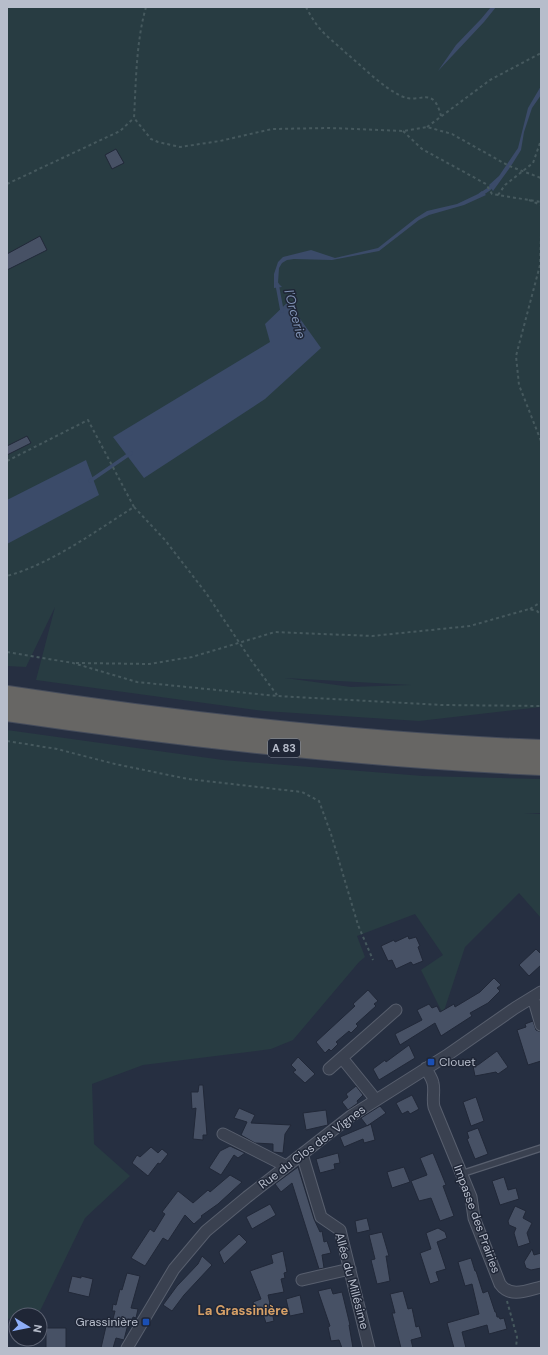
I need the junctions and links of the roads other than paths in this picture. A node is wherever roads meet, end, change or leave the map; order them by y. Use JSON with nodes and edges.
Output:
{"nodes":[{"id":1,"x":7,"y":695,"type":"edge"},
{"id":2,"x":7,"y":712,"type":"edge"},
{"id":3,"x":541,"y":749,"type":"edge"},
{"id":4,"x":541,"y":766,"type":"edge"},
{"id":5,"x":537,"y":995,"type":"edge"},
{"id":6,"x":396,"y":1010,"type":"dead end"},
{"id":7,"x":541,"y":1025,"type":"edge"},
{"id":8,"x":342,"y":1058,"type":"junction"},
{"id":9,"x":426,"y":1068,"type":"junction"},
{"id":10,"x":329,"y":1069,"type":"dead end"},
{"id":11,"x":374,"y":1100,"type":"junction"},
{"id":12,"x":224,"y":1134,"type":"dead end"},
{"id":13,"x":541,"y":1148,"type":"edge"},
{"id":14,"x":302,"y":1154,"type":"junction"},
{"id":15,"x":286,"y":1166,"type":"junction"},
{"id":16,"x":461,"y":1174,"type":"junction"},
{"id":17,"x":350,"y":1269,"type":"junction"},
{"id":18,"x":302,"y":1280,"type":"dead end"},
{"id":19,"x":541,"y":1287,"type":"edge"},
{"id":20,"x":127,"y":1348,"type":"edge"},
{"id":21,"x":369,"y":1348,"type":"edge"}],
"edges":[{"from":1,"to":3,"type":"highway","number":"A 83"},
{"from":2,"to":4,"type":"highway","number":"A 83"},
{"from":5,"to":7,"type":"street"},
{"from":5,"to":9,"type":"street","name":"Rue du Clos des Vignes"},
{"from":6,"to":8,"type":"street"},
{"from":8,"to":10,"type":"street"},
{"from":8,"to":11,"type":"street"},
{"from":9,"to":11,"type":"street","name":"Rue du Clos des Vignes"},
{"from":9,"to":16,"type":"street","name":"Impasse des Prairies"},
{"from":11,"to":14,"type":"street","name":"Rue du Clos des Vignes"},
{"from":12,"to":15,"type":"street"},
{"from":13,"to":16,"type":"lane"},
{"from":14,"to":15,"type":"street","name":"Rue du Clos des Vignes"},
{"from":14,"to":17,"type":"street","name":"Allée du Millésime"},
{"from":15,"to":20,"type":"street","name":"Rue du Clos des Vignes"},
{"from":16,"to":19,"type":"street","name":"Impasse des Prairies"},
{"from":17,"to":18,"type":"street"},
{"from":17,"to":21,"type":"street","name":"Allée du Millésime"}]}
